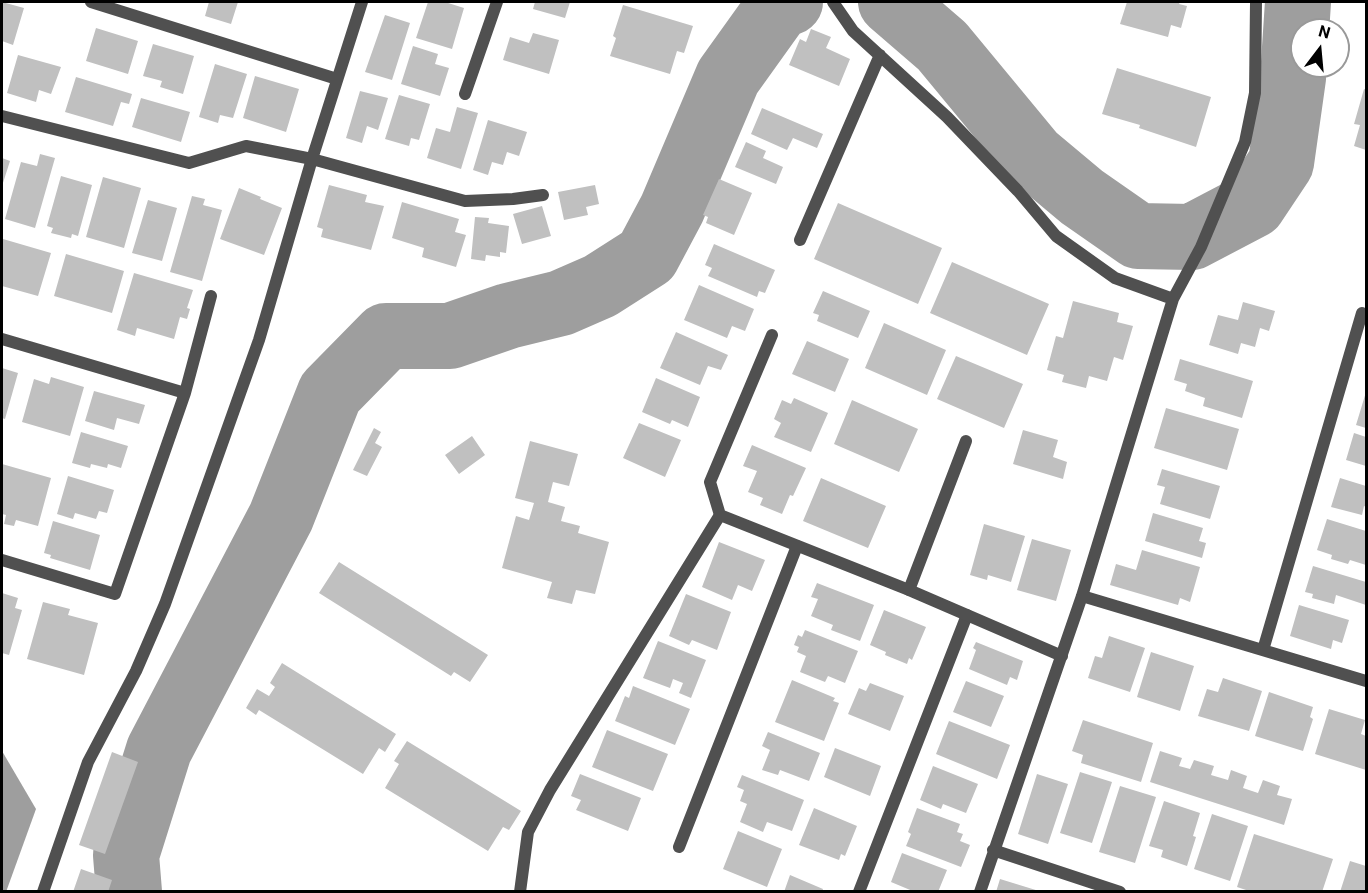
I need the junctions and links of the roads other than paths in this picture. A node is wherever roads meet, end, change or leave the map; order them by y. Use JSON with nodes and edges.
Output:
{"nodes":[{"id":1,"x":91,"y":2,"type":"edge"},
{"id":2,"x":362,"y":2,"type":"edge"},
{"id":3,"x":497,"y":2,"type":"edge"},
{"id":4,"x":1256,"y":2,"type":"edge"},
{"id":5,"x":835,"y":5,"type":"edge"},
{"id":6,"x":880,"y":55,"type":"junction"},
{"id":7,"x":337,"y":79,"type":"junction"},
{"id":8,"x":465,"y":94,"type":"dead end"},
{"id":9,"x":2,"y":116,"type":"edge"},
{"id":10,"x":312,"y":159,"type":"junction"},
{"id":11,"x":543,"y":195,"type":"dead end"},
{"id":12,"x":800,"y":240,"type":"dead end"},
{"id":13,"x":211,"y":296,"type":"dead end"},
{"id":14,"x":1173,"y":299,"type":"junction"},
{"id":15,"x":1362,"y":313,"type":"dead end"},
{"id":16,"x":772,"y":335,"type":"dead end"},
{"id":17,"x":2,"y":339,"type":"edge"},
{"id":18,"x":185,"y":393,"type":"junction"},
{"id":19,"x":966,"y":441,"type":"dead end"},
{"id":20,"x":720,"y":515,"type":"junction"},
{"id":21,"x":797,"y":546,"type":"junction"},
{"id":22,"x":2,"y":560,"type":"edge"},
{"id":23,"x":909,"y":590,"type":"junction"},
{"id":24,"x":1082,"y":596,"type":"junction"},
{"id":25,"x":968,"y":615,"type":"junction"},
{"id":26,"x":1263,"y":650,"type":"junction"},
{"id":27,"x":1062,"y":656,"type":"junction"},
{"id":28,"x":1366,"y":681,"type":"edge"},
{"id":29,"x":679,"y":847,"type":"dead end"},
{"id":30,"x":993,"y":850,"type":"junction"},
{"id":31,"x":43,"y":891,"type":"edge"},
{"id":32,"x":519,"y":891,"type":"edge"},
{"id":33,"x":860,"y":891,"type":"edge"},
{"id":34,"x":980,"y":891,"type":"edge"},
{"id":35,"x":1119,"y":891,"type":"edge"}],
"edges":[{"from":1,"to":7,"type":"street"},
{"from":2,"to":7,"type":"street"},
{"from":3,"to":8,"type":"street"},
{"from":4,"to":14,"type":"street"},
{"from":5,"to":6,"type":"street"},
{"from":6,"to":12,"type":"street"},
{"from":6,"to":14,"type":"street"},
{"from":7,"to":10,"type":"street"},
{"from":9,"to":10,"type":"street"},
{"from":10,"to":11,"type":"street"},
{"from":10,"to":31,"type":"street"},
{"from":13,"to":18,"type":"street"},
{"from":14,"to":24,"type":"street"},
{"from":15,"to":26,"type":"street"},
{"from":16,"to":20,"type":"street"},
{"from":17,"to":18,"type":"street"},
{"from":18,"to":22,"type":"street"},
{"from":19,"to":23,"type":"street"},
{"from":20,"to":21,"type":"street"},
{"from":20,"to":32,"type":"street"},
{"from":21,"to":23,"type":"street"},
{"from":21,"to":29,"type":"street"},
{"from":23,"to":25,"type":"street"},
{"from":24,"to":26,"type":"street"},
{"from":24,"to":27,"type":"street"},
{"from":25,"to":27,"type":"street"},
{"from":25,"to":33,"type":"street"},
{"from":26,"to":28,"type":"street"},
{"from":27,"to":30,"type":"street"},
{"from":30,"to":34,"type":"street"},
{"from":30,"to":35,"type":"street"}]}
